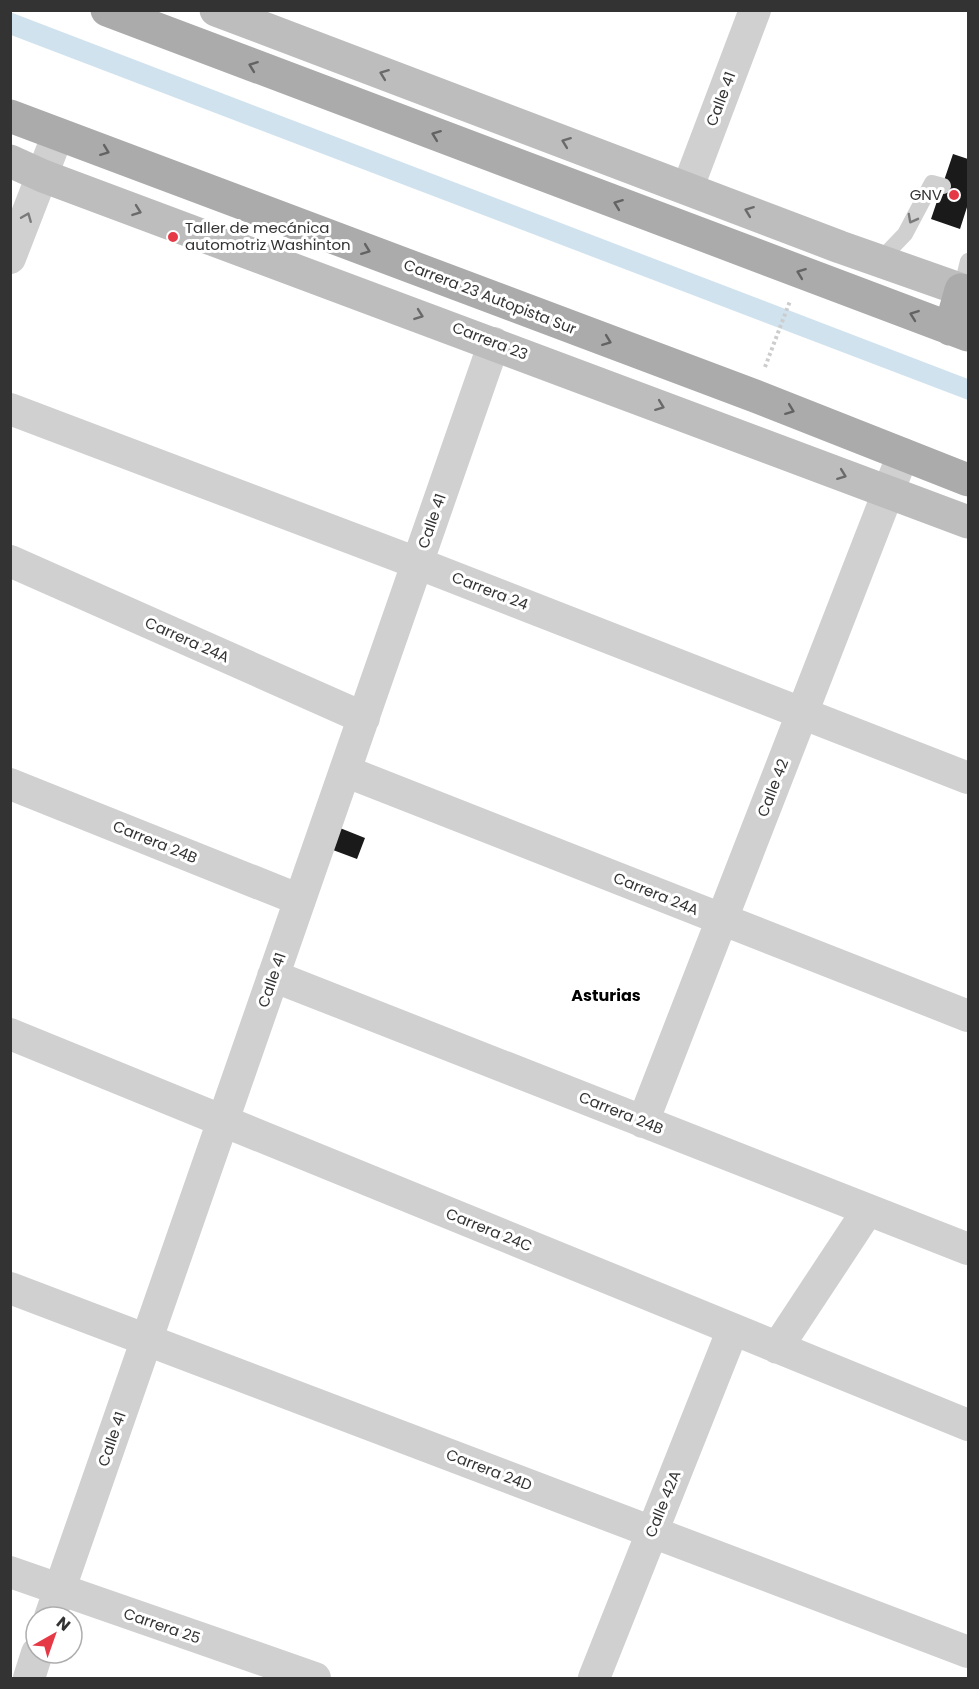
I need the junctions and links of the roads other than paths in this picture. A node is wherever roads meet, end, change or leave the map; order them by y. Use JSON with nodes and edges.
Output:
{"nodes":[{"id":1,"x":107,"y":10,"type":"edge"},
{"id":2,"x":216,"y":10,"type":"edge"},
{"id":3,"x":755,"y":10,"type":"edge"},
{"id":4,"x":10,"y":116,"type":"edge"},
{"id":5,"x":57,"y":134,"type":"junction"},
{"id":6,"x":10,"y":161,"type":"edge"},
{"id":7,"x":43,"y":176,"type":"junction"},
{"id":8,"x":943,"y":186,"type":"dead end"},
{"id":9,"x":688,"y":187,"type":"junction"},
{"id":10,"x":10,"y":258,"type":"edge"},
{"id":11,"x":880,"y":261,"type":"junction"},
{"id":12,"x":966,"y":281,"type":"edge"},
{"id":13,"x":959,"y":332,"type":"edge"},
{"id":14,"x":494,"y":343,"type":"junction"},
{"id":15,"x":10,"y":409,"type":"edge"},
{"id":16,"x":903,"y":454,"type":"junction"},
{"id":17,"x":969,"y":480,"type":"edge"},
{"id":18,"x":888,"y":492,"type":"junction"},
{"id":19,"x":969,"y":522,"type":"edge"},
{"id":20,"x":10,"y":561,"type":"edge"},
{"id":21,"x":417,"y":563,"type":"junction"},
{"id":22,"x":802,"y":714,"type":"junction"},
{"id":23,"x":364,"y":718,"type":"junction"},
{"id":24,"x":345,"y":771,"type":"junction"},
{"id":25,"x":969,"y":778,"type":"edge"},
{"id":26,"x":10,"y":784,"type":"edge"},
{"id":27,"x":300,"y":900,"type":"junction"},
{"id":28,"x":722,"y":920,"type":"junction"},
{"id":29,"x":273,"y":976,"type":"junction"},
{"id":30,"x":969,"y":1016,"type":"edge"},
{"id":31,"x":10,"y":1034,"type":"edge"},
{"id":32,"x":223,"y":1120,"type":"junction"},
{"id":33,"x":643,"y":1122,"type":"junction"},
{"id":34,"x":868,"y":1210,"type":"junction"},
{"id":35,"x":969,"y":1249,"type":"edge"},
{"id":36,"x":10,"y":1288,"type":"edge"},
{"id":37,"x":733,"y":1329,"type":"junction"},
{"id":38,"x":147,"y":1339,"type":"junction"},
{"id":39,"x":777,"y":1348,"type":"junction"},
{"id":40,"x":969,"y":1425,"type":"edge"},
{"id":41,"x":652,"y":1533,"type":"junction"},
{"id":42,"x":10,"y":1572,"type":"edge"},
{"id":43,"x":55,"y":1604,"type":"edge"},
{"id":44,"x":969,"y":1652,"type":"edge"},
{"id":45,"x":315,"y":1678,"type":"edge"},
{"id":46,"x":594,"y":1678,"type":"edge"}],
"edges":[{"from":13,"to":1,"type":"main road","one_way":true},
{"from":9,"to":2,"type":"street","one_way":true},
{"from":3,"to":9,"type":"street","name":"Calle 41"},
{"from":4,"to":5,"type":"main road","name":"Carrera 23 Autopista Sur"},
{"from":5,"to":7,"type":"street"},
{"from":5,"to":16,"type":"main road","name":"Carrera 23 Autopista Sur","one_way":true},
{"from":6,"to":7,"type":"street","name":"Carrera 23"},
{"from":10,"to":7,"type":"street","one_way":true},
{"from":7,"to":14,"type":"street","name":"Carrera 23","one_way":true},
{"from":8,"to":11,"type":"lane","one_way":true},
{"from":11,"to":9,"type":"street","one_way":true},
{"from":11,"to":12,"type":"street"},
{"from":12,"to":13,"type":"main road"},
{"from":14,"to":18,"type":"street","name":"Carrera 23","one_way":true},
{"from":14,"to":21,"type":"street","name":"Calle 41"},
{"from":15,"to":21,"type":"street","name":"Carrera 24"},
{"from":16,"to":17,"type":"main road","name":"Carrera 23 Autopista Sur"},
{"from":16,"to":18,"type":"street","name":"Calle 42"},
{"from":18,"to":19,"type":"street","name":"Carrera 23"},
{"from":18,"to":22,"type":"street","name":"Calle 42"},
{"from":20,"to":23,"type":"street","name":"Carrera 24A"},
{"from":21,"to":22,"type":"street","name":"Carrera 24"},
{"from":21,"to":23,"type":"street","name":"Calle 41"},
{"from":22,"to":25,"type":"street","name":"Carrera 24"},
{"from":22,"to":28,"type":"street","name":"Calle 42"},
{"from":23,"to":24,"type":"street","name":"Calle 41"},
{"from":24,"to":27,"type":"street","name":"Calle 41"},
{"from":24,"to":28,"type":"street","name":"Carrera 24A"},
{"from":26,"to":27,"type":"street","name":"Carrera 24B"},
{"from":27,"to":29,"type":"street","name":"Calle 41"},
{"from":28,"to":30,"type":"street","name":"Carrera 24A"},
{"from":28,"to":33,"type":"street","name":"Calle 42"},
{"from":29,"to":32,"type":"street","name":"Calle 41"},
{"from":29,"to":33,"type":"street","name":"Carrera 24B"},
{"from":31,"to":32,"type":"street","name":"Carrera 24C"},
{"from":32,"to":37,"type":"street","name":"Carrera 24C"},
{"from":32,"to":38,"type":"street","name":"Calle 41"},
{"from":33,"to":34,"type":"street","name":"Carrera 24B"},
{"from":34,"to":35,"type":"street","name":"Carrera 24B"},
{"from":34,"to":39,"type":"street"},
{"from":36,"to":38,"type":"street","name":"Carrera 24D"},
{"from":37,"to":39,"type":"street","name":"Carrera 24C"},
{"from":37,"to":41,"type":"street","name":"Calle 42A"},
{"from":38,"to":41,"type":"street","name":"Carrera 24D"},
{"from":38,"to":43,"type":"street","name":"Calle 41"},
{"from":39,"to":40,"type":"street","name":"Carrera 24C"},
{"from":41,"to":44,"type":"street","name":"Carrera 24D"},
{"from":41,"to":46,"type":"street","name":"Calle 42A"},
{"from":42,"to":43,"type":"street","name":"Carrera 25"},
{"from":43,"to":45,"type":"street","name":"Carrera 25"}]}
